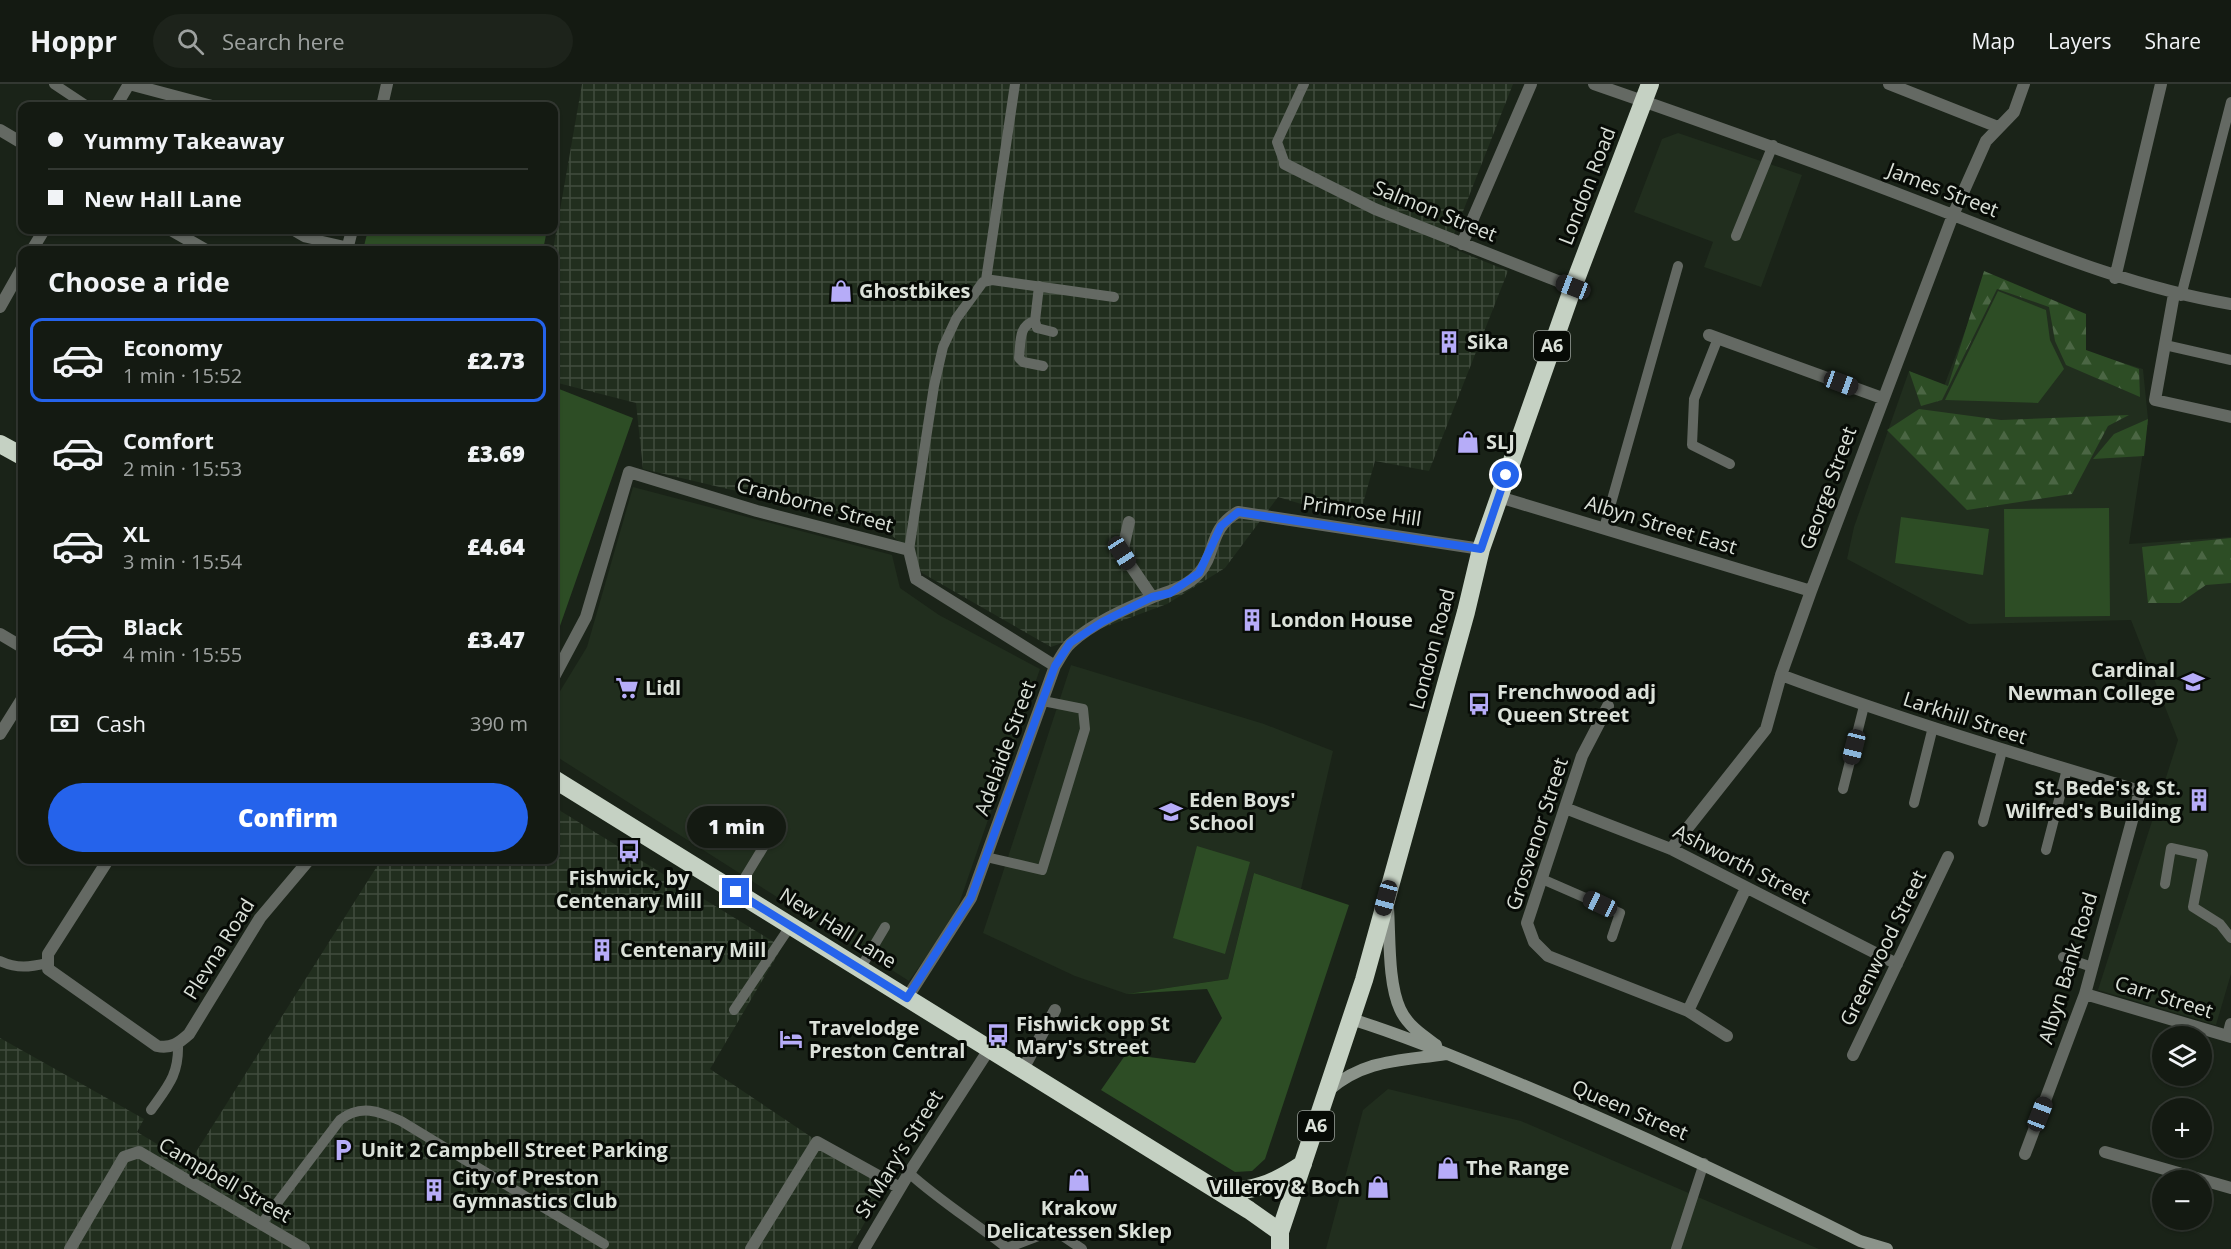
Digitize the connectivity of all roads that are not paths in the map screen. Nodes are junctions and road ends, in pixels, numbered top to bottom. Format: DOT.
graph roads {
  1 [pos="54,84"];
  2 [pos="129,84"];
  3 [pos="387,84"];
  4 [pos="1015,84"];
  5 [pos="1304,84"];
  6 [pos="1531,84"];
  7 [pos="1593,84"];
  8 [pos="1650,84"];
  9 [pos="1890,84"];
  10 [pos="2024,84"];
  11 [pos="2161,84"];
  12 [pos="81,102"];
  13 [pos="118,102"];
  14 [pos="197,102"];
  15 [pos="383,102"];
  16 [pos="2231,102"];
  17 [pos="1643,103"];
  18 [pos="1998,127"];
  19 [pos="0,130"];
  20 [pos="18,141"];
  21 [pos="1773,145"];
  22 [pos="1285,164"];
  23 [pos="1953,215"];
  24 [pos="178,234"];
  25 [pos="299,234"];
  26 [pos="1736,236"];
  27 [pos="1462,244"];
  28 [pos="199,246"];
  29 [pos="336,246"];
  30 [pos="1678,266"];
  31 [pos="18,275"];
  32 [pos="2115,278"];
  33 [pos="986,280"];
  34 [pos="1039,286"];
  35 [pos="1573,287"];
  36 [pos="2177,295"];
  37 [pos="1114,297"];
  38 [pos="2231,304"];
  39 [pos="0,308"];
  40 [pos="1035,321"];
  41 [pos="1053,332"];
  42 [pos="1714,337"];
  43 [pos="2165,345"];
  44 [pos="2231,360"];
  45 [pos="1043,366"];
  46 [pos="1882,398"];
  47 [pos="2231,417"];
  48 [pos="1,448"];
  49 [pos="18,454"];
  50 [pos="1730,464"];
  51 [pos="1499,497"];
  52 [pos="1238,512"];
  53 [pos="1129,522"];
  54 [pos="1605,528"];
  55 [pos="1481,549"];
  56 [pos="909,550"];
  57 [pos="1811,591"];
  58 [pos="1152,597"];
  59 [pos="0,634"];
  60 [pos="18,645"];
  61 [pos="1055,666"];
  62 [pos="558,669"];
  63 [pos="1781,675"];
  64 [pos="1043,701"];
  65 [pos="18,705"];
  66 [pos="1608,706"];
  67 [pos="1864,706"];
  68 [pos="1933,727"];
  69 [pos="0,734"];
  70 [pos="2002,751"];
  71 [pos="2067,769"];
  72 [pos="558,781"];
  73 [pos="1843,789"];
  74 [pos="2140,790"];
  75 [pos="1914,803"];
  76 [pos="1565,808"];
  77 [pos="1983,822"];
  78 [pos="764,846"];
  79 [pos="1671,849"];
  80 [pos="2046,850"];
  81 [pos="986,857"];
  82 [pos="1948,857"];
  83 [pos="105,864"];
  84 [pos="306,864"];
  85 [pos="1542,879"];
  86 [pos="2165,884"];
  87 [pos="1746,888"];
  88 [pos="736,892"];
  89 [pos="1387,895"];
  90 [pos="790,925"];
  91 [pos="885,927"];
  92 [pos="1612,937"];
  93 [pos="2231,938"];
  94 [pos="2063,957"];
  95 [pos="0,961"];
  96 [pos="48,963"];
  97 [pos="1897,964"];
  98 [pos="2092,967"];
  99 [pos="860,969"];
  100 [pos="2085,994"];
  101 [pos="907,998"];
  102 [pos="734,1010"];
  103 [pos="1054,1010"];
  104 [pos="1688,1011"];
  105 [pos="1351,1019"];
  106 [pos="2230,1033"];
  107 [pos="1726,1036"];
  108 [pos="178,1044"];
  109 [pos="988,1051"];
  110 [pos="1447,1054"];
  111 [pos="1853,1055"];
  112 [pos="1022,1071"];
  113 [pos="1329,1090"];
  114 [pos="151,1110"];
  115 [pos="2105,1152"];
  116 [pos="2025,1154"];
  117 [pos="1704,1163"];
  118 [pos="1303,1164"];
  119 [pos="909,1173"];
  120 [pos="900,1188"];
  121 [pos="2231,1188"];
  122 [pos="1216,1191"];
  123 [pos="262,1223"];
  124 [pos="1280,1241"];
  125 [pos="604,1244"];
  126 [pos="70,1249"];
  127 [pos="304,1249"];
  128 [pos="751,1249"];
  129 [pos="864,1249"];
  130 [pos="1082,1249"];
  131 [pos="1676,1249"];
  132 [pos="1887,1249"];
  1 -- 12 [label="lane"];
  2 -- 13 [label="street"];
  2 -- 14 [label="street"];
  3 -- 15 [label="street"];
  4 -- 33 [label="lane"];
  5 -- 22 [label="lane"];
  6 -- 27 [label="street"];
  7 -- 17 [label="street, James Street"];
  8 -- 17 [label="highway, London Road / A6"];
  9 -- 18 [label="street"];
  10 -- 18 [label="street, George Street"];
  11 -- 32 [label="street"];
  16 -- 36 [label="lane"];
  17 -- 21 [label="street, James Street"];
  17 -- 35 [label="highway, London Road / A6"];
  18 -- 23 [label="street, George Street"];
  19 -- 20 [label="street"];
  21 -- 23 [label="street, James Street"];
  21 -- 26 [label="lane"];
  22 -- 27 [label="street, Salmon Street"];
  23 -- 32 [label="street, James Street"];
  23 -- 46 [label="street, George Street"];
  24 -- 28 [label="street"];
  25 -- 29 [label="lane"];
  27 -- 35 [label="street, Salmon Street"];
  30 -- 54 [label="lane"];
  31 -- 39 [label="street"];
  32 -- 36 [label="street, James Street"];
  33 -- 34 [label="lane"];
  33 -- 56 [label="lane"];
  34 -- 37 [label="lane"];
  34 -- 40 [label="lane"];
  35 -- 51 [label="highway, London Road / A6"];
  36 -- 38 [label="street, James Street"];
  36 -- 43 [label="street"];
  40 -- 41 [label="lane"];
  40 -- 45 [label="lane"];
  42 -- 46 [label="street"];
  42 -- 50 [label="lane"];
  43 -- 44 [label="lane"];
  43 -- 47 [label="street"];
  46 -- 57 [label="street, George Street"];
  48 -- 49 [label="highway"];
  51 -- 54 [label="street, Albyn Street East"];
  51 -- 55 [label="highway, London Road / A6"];
  52 -- 55 [label="street, Primrose Hill"];
  52 -- 58 [label="street, Adelaide Street"];
  53 -- 58 [label="street"];
  54 -- 57 [label="street, Albyn Street East"];
  55 -- 89 [label="highway, London Road / A6"];
  56 -- 61 [label="street, Cranborne Street"];
  56 -- 62 [label="street, Cranborne Street"];
  57 -- 63 [label="street, George Street"];
  58 -- 61 [label="street, Adelaide Street"];
  59 -- 60 [label="street"];
  61 -- 64 [label="street, Adelaide Street"];
  63 -- 67 [label="street, Larkhill Street"];
  63 -- 79 [label="street, George Street"];
  64 -- 81 [label="street, Adelaide Street"];
  64 -- 81 [label="lane"];
  65 -- 69 [label="street"];
  66 -- 76 [label="street, Grosvenor Street"];
  67 -- 68 [label="street, Larkhill Street"];
  67 -- 73 [label="lane"];
  68 -- 70 [label="street, Larkhill Street"];
  68 -- 75 [label="lane"];
  70 -- 71 [label="street, Larkhill Street"];
  70 -- 77 [label="lane"];
  71 -- 74 [label="street, Larkhill Street"];
  71 -- 80 [label="lane"];
  72 -- 88 [label="highway, New Hall Lane"];
  74 -- 98 [label="street, Albyn Bank Road"];
  76 -- 79 [label="street, Ashworth Street"];
  76 -- 85 [label="street, Grosvenor Street"];
  78 -- 88 [label="lane"];
  79 -- 87 [label="street, Ashworth Street"];
  81 -- 101 [label="street, Adelaide Street"];
  82 -- 97 [label="street, Greenwood Street"];
  83 -- 96 [label="street"];
  84 -- 108 [label="street, Plevna Road"];
  85 -- 92 [label="lane"];
  85 -- 104 [label="street, Grosvenor Street"];
  86 -- 93 [label="lane"];
  87 -- 97 [label="street, Ashworth Street"];
  87 -- 104 [label="street"];
  88 -- 90 [label="highway, New Hall Lane"];
  89 -- 105 [label="highway, London Road / A6"];
  89 -- 110 [label="street"];
  90 -- 99 [label="highway, New Hall Lane"];
  90 -- 102 [label="lane"];
  91 -- 99 [label="lane"];
  94 -- 98 [label="lane"];
  95 -- 96 [label="lane"];
  96 -- 108 [label="street"];
  97 -- 111 [label="street, Greenwood Street"];
  98 -- 100 [label="street, Albyn Bank Road"];
  99 -- 101 [label="highway, New Hall Lane"];
  100 -- 106 [label="street, Carr Street"];
  100 -- 116 [label="street, Albyn Bank Road"];
  101 -- 109 [label="highway, New Hall Lane"];
  103 -- 112 [label="street"];
  104 -- 107 [label="street, Grosvenor Street"];
  105 -- 110 [label="street, Queen Street"];
  105 -- 113 [label="highway, London Road / A6"];
  108 -- 114 [label="lane"];
  109 -- 112 [label="highway, New Hall Lane"];
  109 -- 119 [label="street, St Mary's Street"];
  110 -- 113 [label="street"];
  110 -- 117 [label="street, Queen Street"];
  112 -- 122 [label="highway, New Hall Lane"];
  113 -- 118 [label="highway, London Road / A6"];
  115 -- 121 [label="street"];
  117 -- 131 [label="lane"];
  117 -- 132 [label="street, Queen Street"];
  118 -- 122 [label="highway"];
  118 -- 124 [label="highway, London Road / A6"];
  119 -- 120 [label="street, St Mary's Street"];
  119 -- 130 [label="lane"];
  120 -- 128 [label="street"];
  120 -- 129 [label="street, St Mary's Street"];
  122 -- 124 [label="highway, New Hall Lane"];
  123 -- 125 [label="lane"];
  123 -- 126 [label="street, Campbell Street"];
  123 -- 127 [label="street, Campbell Street"];
}
